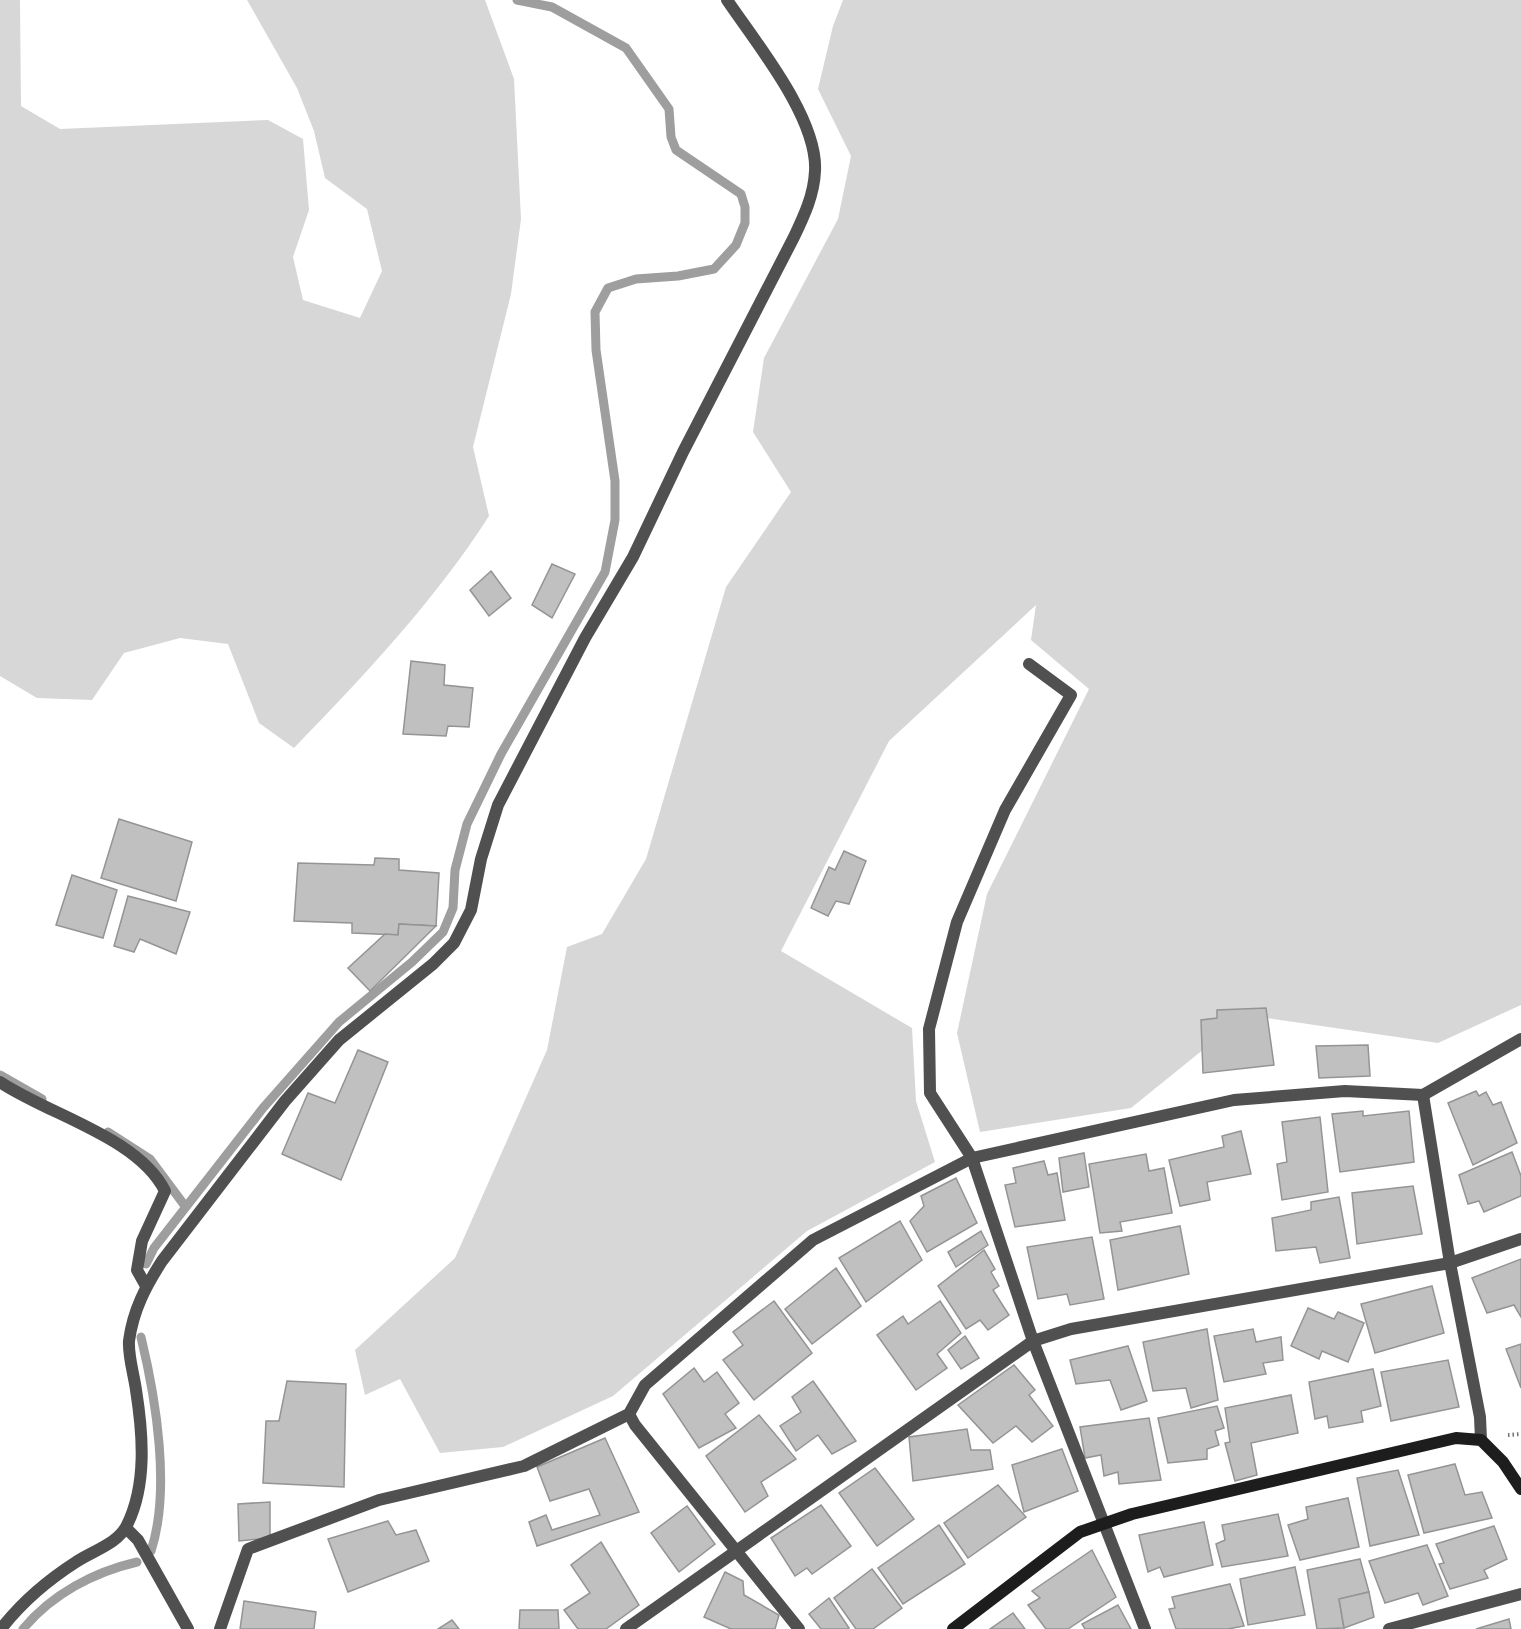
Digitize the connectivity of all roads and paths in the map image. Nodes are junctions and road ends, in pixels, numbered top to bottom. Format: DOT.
graph roads {
  1 [pos="727,0"];
  2 [pos="1029,664"];
  3 [pos="1521,1039"];
  4 [pos="0,1082"];
  5 [pos="1423,1095"];
  6 [pos="972,1158"];
  7 [pos="1521,1239"];
  8 [pos="1450,1263"];
  9 [pos="146,1286"];
  10 [pos="1033,1341"];
  11 [pos="629,1414"];
  12 [pos="1481,1440"];
  13 [pos="1521,1489"];
  14 [pos="1105,1523"];
  15 [pos="126,1528"];
  16 [pos="737,1548"];
  17 [pos="1521,1594"];
  18 [pos="1,1629"];
  19 [pos="188,1629"];
  20 [pos="220,1629"];
  21 [pos="626,1629"];
  22 [pos="799,1629"];
  23 [pos="953,1629"];
  24 [pos="1144,1629"];
  25 [pos="1389,1629"];
  1 -- 9 [label="street"];
  2 -- 6 [label="street"];
  3 -- 5 [label="street"];
  4 -- 9 [label="street"];
  5 -- 6 [label="street"];
  5 -- 8 [label="street"];
  6 -- 10 [label="street"];
  6 -- 11 [label="street"];
  7 -- 8 [label="street"];
  8 -- 10 [label="street"];
  8 -- 12 [label="street"];
  9 -- 15 [label="street"];
  10 -- 14 [label="street"];
  10 -- 16 [label="street"];
  11 -- 16 [label="street"];
  11 -- 20 [label="street"];
  12 -- 13 [label="street"];
  12 -- 14 [label="street"];
  14 -- 23 [label="street"];
  14 -- 24 [label="street"];
  15 -- 18 [label="street"];
  15 -- 19 [label="street"];
  16 -- 21 [label="street"];
  16 -- 22 [label="street"];
  17 -- 25 [label="street"];
}
